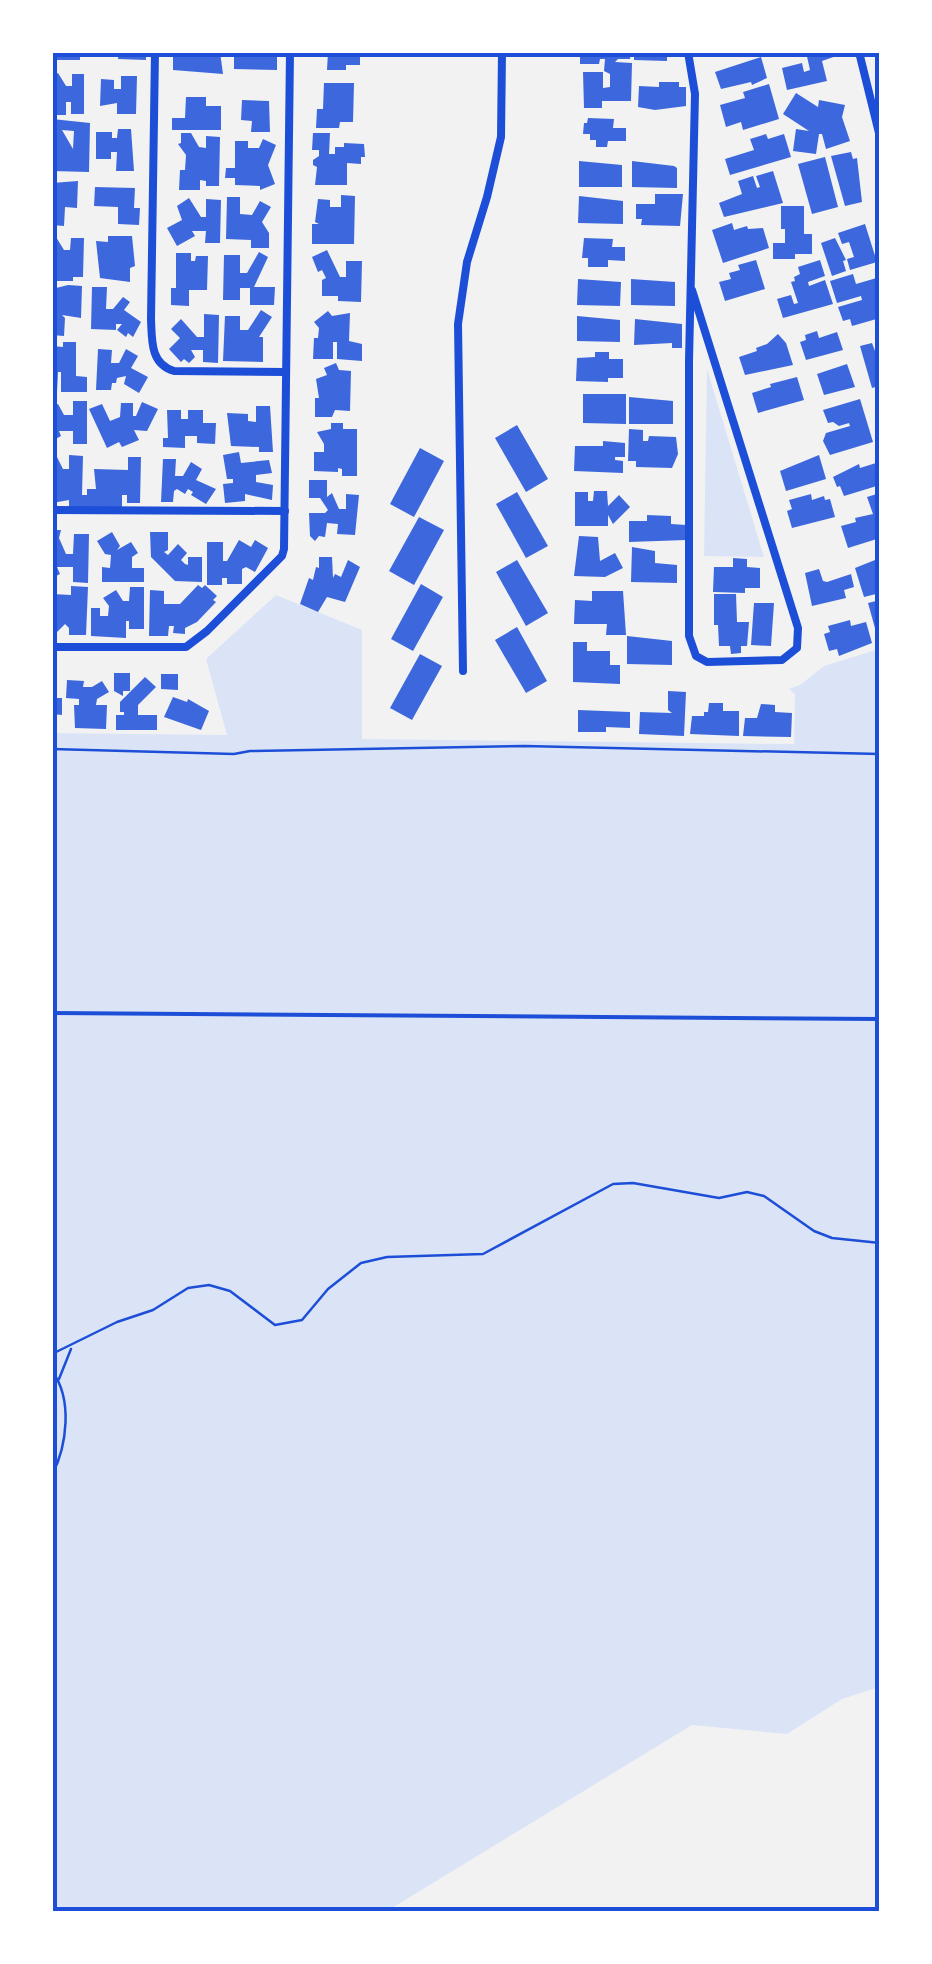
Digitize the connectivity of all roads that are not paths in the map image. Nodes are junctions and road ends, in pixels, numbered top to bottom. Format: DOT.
graph roads {
  1 [pos="155,52"];
  2 [pos="290,52"];
  3 [pos="502,52"];
  4 [pos="688,52"];
  5 [pos="859,52"];
  6 [pos="880,137"];
  7 [pos="692,290"];
  8 [pos="286,372"];
  9 [pos="52,510"];
  10 [pos="285,511"];
  11 [pos="52,647"];
  12 [pos="463,671"];
  13 [pos="52,1013"];
  14 [pos="880,1019"];
  1 -- 8 [label="street"];
  2 -- 8 [label="street"];
  3 -- 12 [label="street"];
  4 -- 7 [label="street"];
  5 -- 6 [label="street"];
  7 -- 7 [label="street"];
  8 -- 10 [label="street"];
  9 -- 10 [label="street"];
  10 -- 11 [label="street"];
  13 -- 14 [label="lane"];
}
